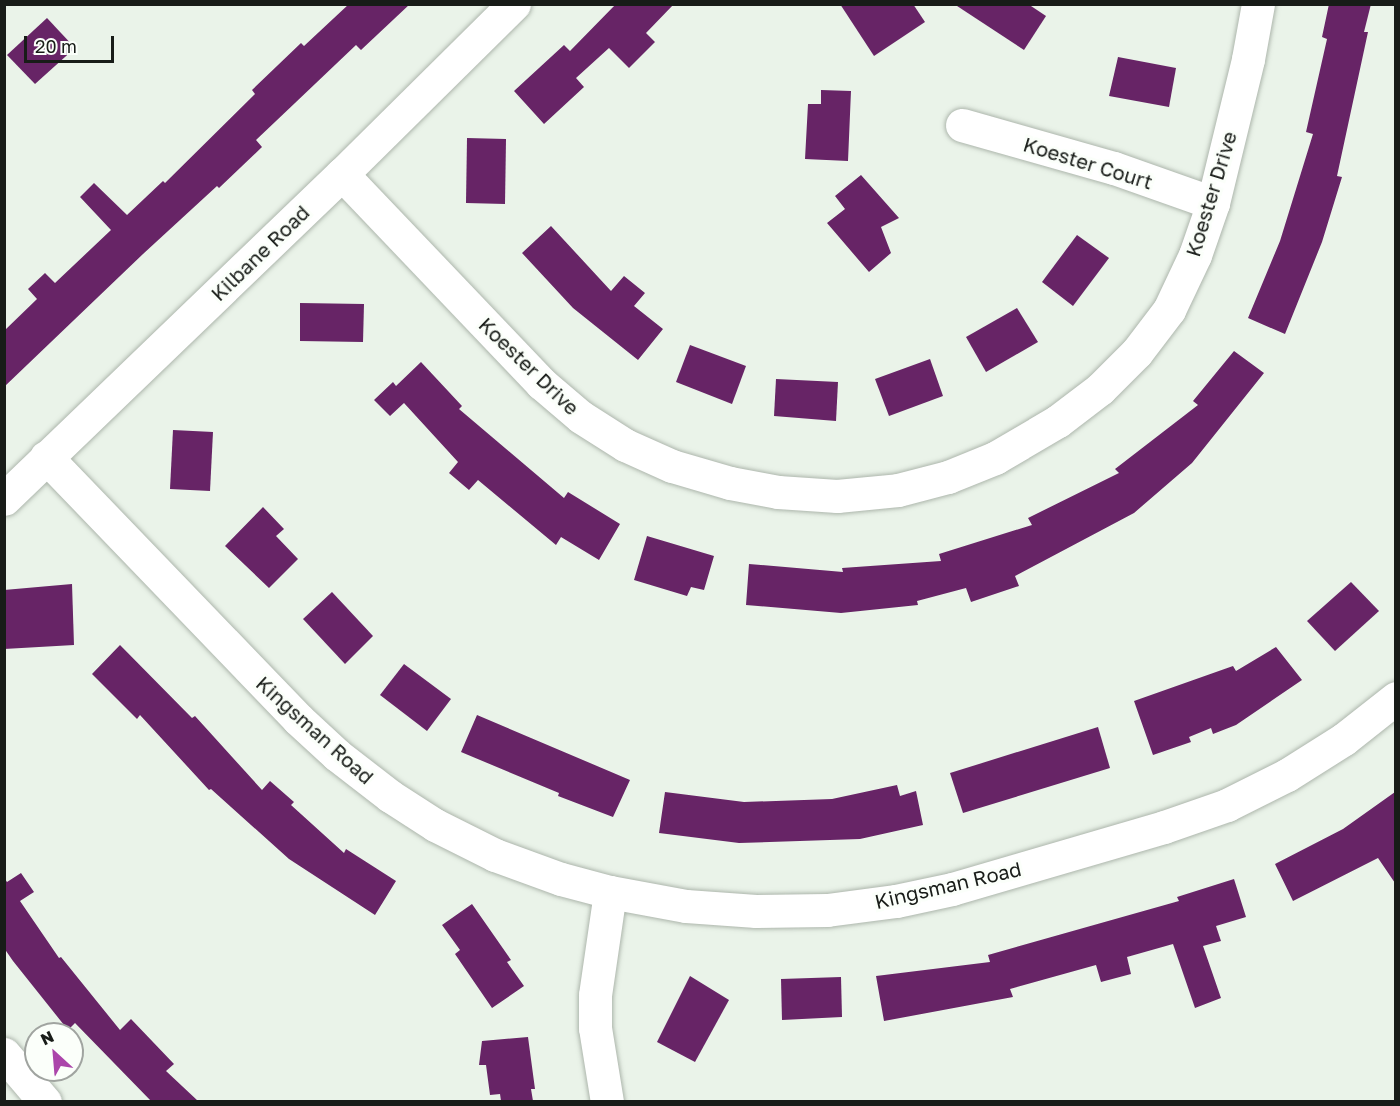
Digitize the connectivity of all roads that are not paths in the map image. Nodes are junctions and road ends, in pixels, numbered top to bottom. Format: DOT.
graph roads {
  1 [pos="514,4"];
  2 [pos="1258,4"];
  3 [pos="962,125"];
  4 [pos="342,174"];
  5 [pos="1213,203"];
  6 [pos="46,457"];
  7 [pos="4,499"];
  8 [pos="1395,698"];
  9 [pos="610,892"];
  10 [pos="4,1054"];
  11 [pos="45,1101"];
  12 [pos="607,1101"];
  1 -- 4 [label="street, Kilbane Road"];
  2 -- 5 [label="street, Koester Drive"];
  3 -- 5 [label="street, Koester Court"];
  4 -- 5 [label="street, Koester Drive"];
  4 -- 6 [label="street, Kilbane Road"];
  6 -- 7 [label="street, Kilbane Road"];
  6 -- 9 [label="street, Kingsman Road"];
  8 -- 9 [label="street, Kingsman Road"];
  9 -- 12 [label="street"];
  10 -- 11 [label="street"];
}
